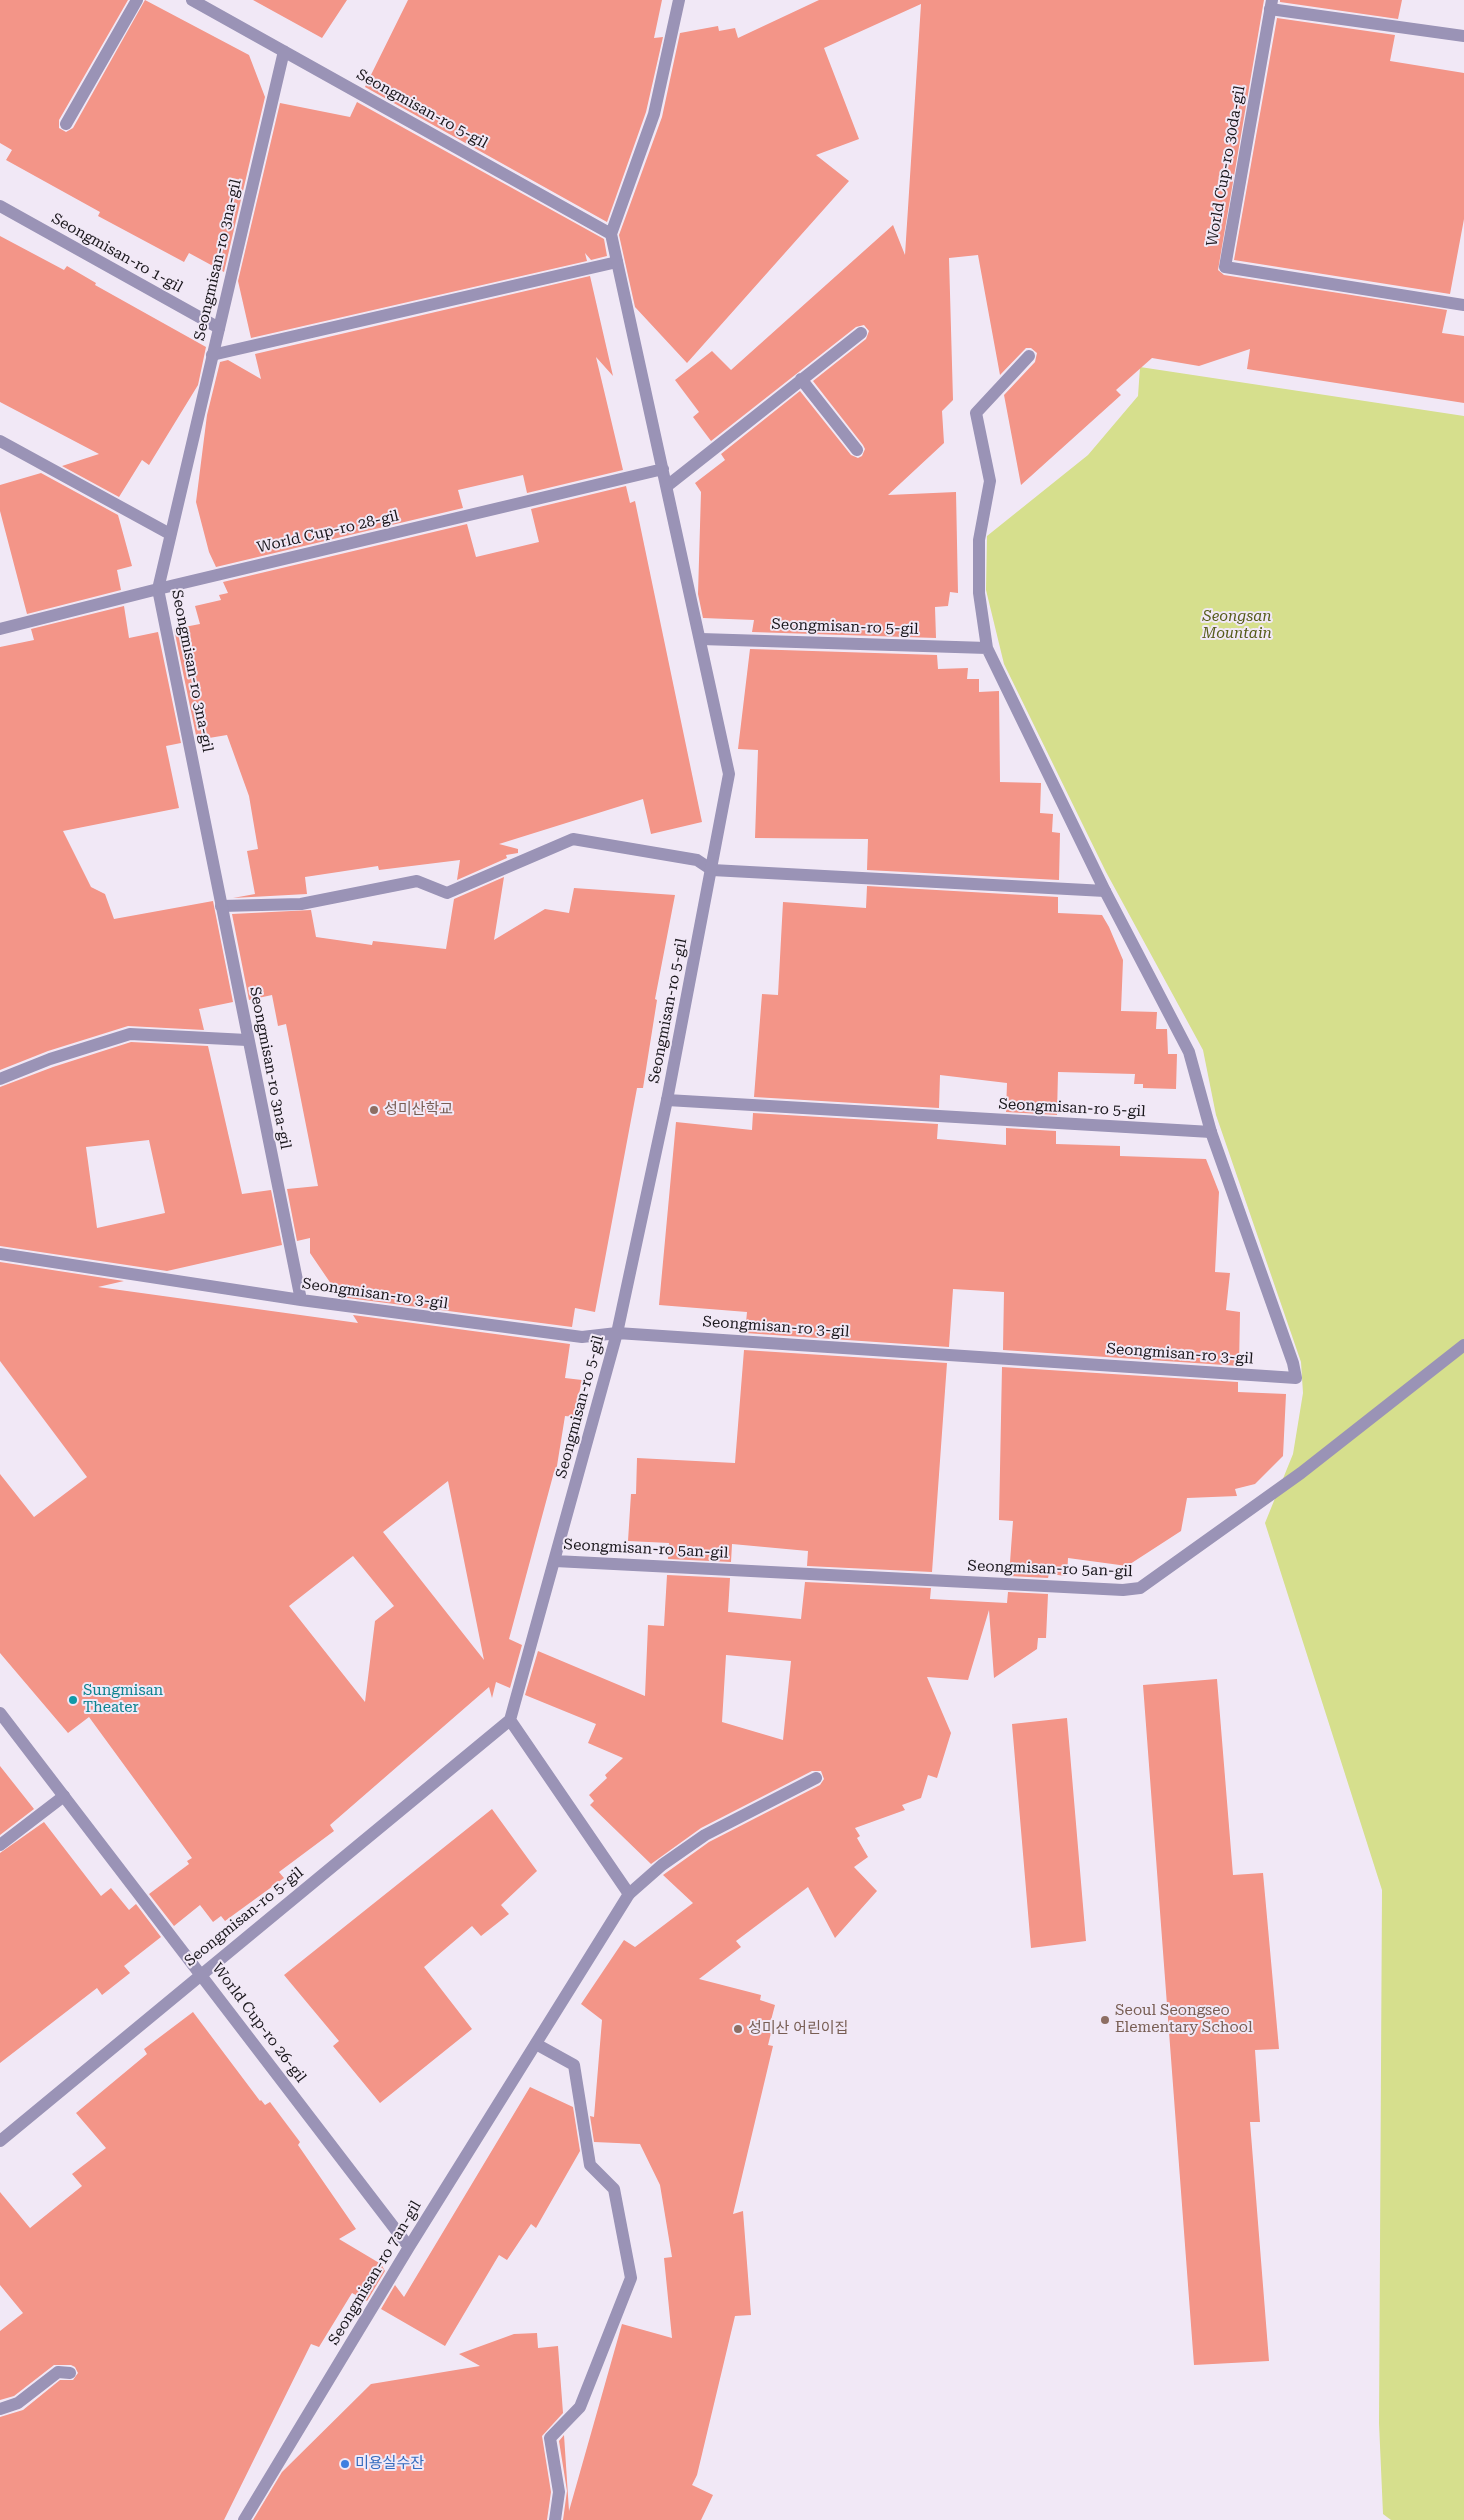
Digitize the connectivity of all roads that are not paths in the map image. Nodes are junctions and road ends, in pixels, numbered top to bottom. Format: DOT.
graph roads {
  1 [pos="137,0"];
  2 [pos="192,0"];
  3 [pos="678,0"];
  4 [pos="1271,5"];
  5 [pos="1464,36"];
  6 [pos="284,50"];
  7 [pos="66,124"];
  8 [pos="0,206"];
  9 [pos="611,234"];
  10 [pos="617,262"];
  11 [pos="1464,305"];
  12 [pos="219,328"];
  13 [pos="861,333"];
  14 [pos="212,355"];
  15 [pos="1029,356"];
  16 [pos="802,379"];
  17 [pos="0,441"];
  18 [pos="857,450"];
  19 [pos="663,470"];
  20 [pos="667,486"];
  21 [pos="170,534"];
  22 [pos="158,589"];
  23 [pos="0,629"];
  24 [pos="701,639"];
  25 [pos="987,648"];
  26 [pos="712,870"];
  27 [pos="1105,890"];
  28 [pos="221,906"];
  29 [pos="248,1040"];
  30 [pos="0,1079"];
  31 [pos="667,1100"];
  32 [pos="1211,1132"];
  33 [pos="0,1254"];
  34 [pos="301,1300"];
  35 [pos="617,1333"];
  36 [pos="1464,1345"];
  37 [pos="555,1560"];
  38 [pos="0,1713"];
  39 [pos="510,1720"];
  40 [pos="816,1778"];
  41 [pos="64,1796"];
  42 [pos="0,1845"];
  43 [pos="630,1894"];
  44 [pos="201,1974"];
  45 [pos="536,2044"];
  46 [pos="0,2142"];
  47 [pos="409,2247"];
  48 [pos="70,2373"];
  49 [pos="0,2409"];
  50 [pos="244,2520"];
  51 [pos="555,2520"];
  1 -- 7 [label="street"];
  2 -- 6 [label="street, Seongmisan-ro 5-gil"];
  3 -- 9 [label="street"];
  4 -- 5 [label="street, World Cup-ro 30da-gil"];
  4 -- 11 [label="street, World Cup-ro 30da-gil"];
  6 -- 9 [label="street, Seongmisan-ro 5-gil"];
  6 -- 12 [label="street, Seongmisan-ro 3na-gil"];
  8 -- 12 [label="street, Seongmisan-ro 1-gil"];
  9 -- 10 [label="street, Seongmisan-ro 5-gil"];
  10 -- 14 [label="street"];
  10 -- 19 [label="street, Seongmisan-ro 5-gil"];
  12 -- 14 [label="street, Seongmisan-ro 3na-gil"];
  13 -- 16 [label="street"];
  14 -- 21 [label="street, Seongmisan-ro 3na-gil"];
  15 -- 25 [label="street"];
  16 -- 18 [label="street"];
  16 -- 20 [label="street"];
  17 -- 21 [label="street"];
  19 -- 20 [label="street, Seongmisan-ro 5-gil"];
  19 -- 22 [label="street, World Cup-ro 28-gil"];
  20 -- 24 [label="street, Seongmisan-ro 5-gil"];
  21 -- 22 [label="street, Seongmisan-ro 3na-gil"];
  22 -- 23 [label="street, World Cup-ro 28-gil"];
  22 -- 28 [label="street, Seongmisan-ro 3na-gil"];
  24 -- 25 [label="street, Seongmisan-ro 5-gil"];
  24 -- 26 [label="street, Seongmisan-ro 5-gil"];
  25 -- 27 [label="street"];
  26 -- 27 [label="street"];
  26 -- 28 [label="street"];
  26 -- 31 [label="street, Seongmisan-ro 5-gil"];
  27 -- 32 [label="street"];
  28 -- 29 [label="street, Seongmisan-ro 3na-gil"];
  29 -- 30 [label="street"];
  29 -- 34 [label="street, Seongmisan-ro 3na-gil"];
  31 -- 32 [label="street, Seongmisan-ro 5-gil"];
  31 -- 35 [label="street, Seongmisan-ro 5-gil"];
  32 -- 35 [label="street, Seongmisan-ro 3-gil"];
  33 -- 34 [label="street, Seongmisan-ro 3-gil"];
  34 -- 35 [label="street, Seongmisan-ro 3-gil"];
  35 -- 37 [label="street, Seongmisan-ro 5-gil"];
  36 -- 37 [label="street, Seongmisan-ro 5an-gil"];
  37 -- 39 [label="street, Seongmisan-ro 5-gil"];
  38 -- 41 [label="street, World Cup-ro 26-gil"];
  39 -- 43 [label="street"];
  39 -- 44 [label="street, Seongmisan-ro 5-gil"];
  40 -- 43 [label="street, Seongmisan-ro 7an-gil"];
  41 -- 42 [label="street"];
  41 -- 44 [label="street, World Cup-ro 26-gil"];
  43 -- 45 [label="street, Seongmisan-ro 7an-gil"];
  44 -- 46 [label="street, Seongmisan-ro 5-gil"];
  44 -- 47 [label="street, World Cup-ro 26-gil"];
  45 -- 47 [label="street, Seongmisan-ro 7an-gil"];
  45 -- 51 [label="street"];
  47 -- 50 [label="street, Seongmisan-ro 7an-gil"];
  48 -- 49 [label="street"];
}
